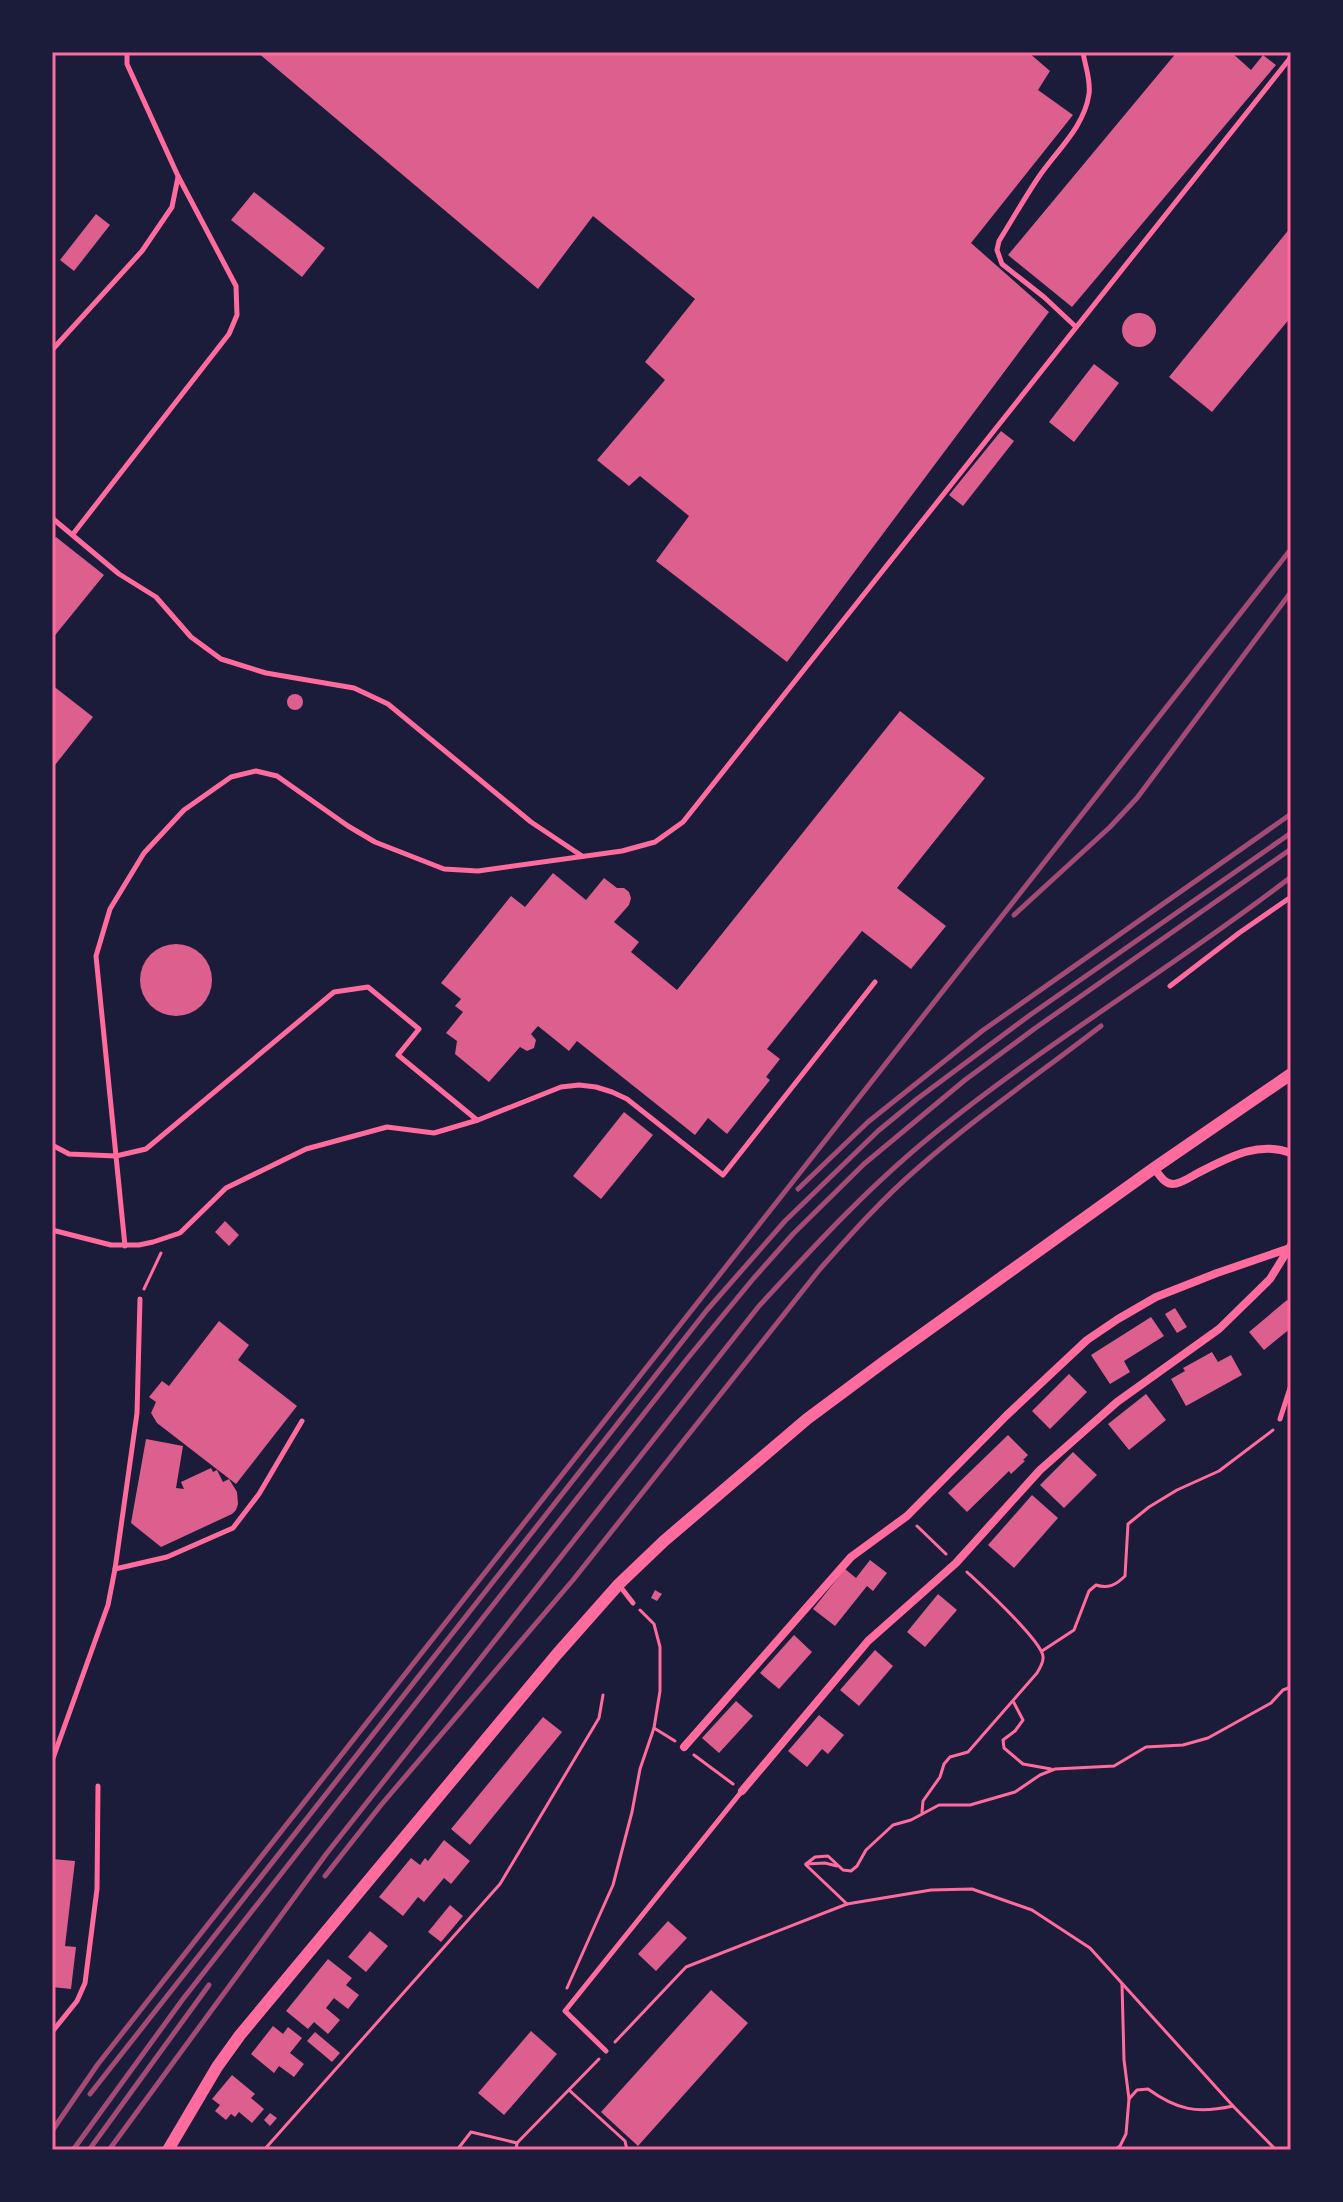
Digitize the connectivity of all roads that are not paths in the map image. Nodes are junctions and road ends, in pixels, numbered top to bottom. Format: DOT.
graph roads {
  1 [pos="127,52"];
  2 [pos="1083,52"];
  3 [pos="1291,57"];
  4 [pos="178,176"];
  5 [pos="1076,327"];
  6 [pos="52,350"];
  7 [pos="52,518"];
  8 [pos="73,534"];
  9 [pos="583,856"];
  10 [pos="1291,897"];
  11 [pos="875,982"];
  12 [pos="1170,986"];
  13 [pos="1291,1074"];
  14 [pos="478,1120"];
  15 [pos="52,1145"];
  16 [pos="1291,1153"];
  17 [pos="116,1156"];
  18 [pos="1154,1168"];
  19 [pos="52,1230"];
  20 [pos="125,1246"];
  21 [pos="1289,1247"];
  22 [pos="140,1299"];
  23 [pos="1291,1385"];
  24 [pos="1280,1419"];
  25 [pos="302,1421"];
  26 [pos="115,1569"];
  27 [pos="619,1584"];
  28 [pos="633,1603"];
  29 [pos="684,1747"];
  30 [pos="52,1761"];
  31 [pos="98,1786"];
  32 [pos="742,1791"];
  33 [pos="53,2028"];
  34 [pos="606,2051"];
  35 [pos="168,2150"];
  1 -- 4 [label="lane"];
  2 -- 5 [label="lane"];
  3 -- 5 [label="lane"];
  4 -- 6 [label="lane"];
  4 -- 8 [label="lane"];
  5 -- 9 [label="lane"];
  7 -- 8 [label="lane"];
  8 -- 9 [label="lane"];
  9 -- 17 [label="lane"];
  10 -- 12 [label="lane"];
  11 -- 14 [label="lane"];
  13 -- 18 [label="street"];
  14 -- 17 [label="lane"];
  14 -- 20 [label="lane"];
  15 -- 17 [label="lane"];
  16 -- 18 [label="street"];
  17 -- 20 [label="lane"];
  18 -- 27 [label="street"];
  19 -- 20 [label="lane"];
  21 -- 29 [label="street"];
  21 -- 32 [label="street"];
  22 -- 26 [label="lane"];
  23 -- 24 [label="lane"];
  25 -- 26 [label="lane"];
  26 -- 30 [label="lane"];
  27 -- 28 [label="lane"];
  27 -- 35 [label="street"];
  31 -- 33 [label="lane"];
  32 -- 34 [label="lane"];
}
